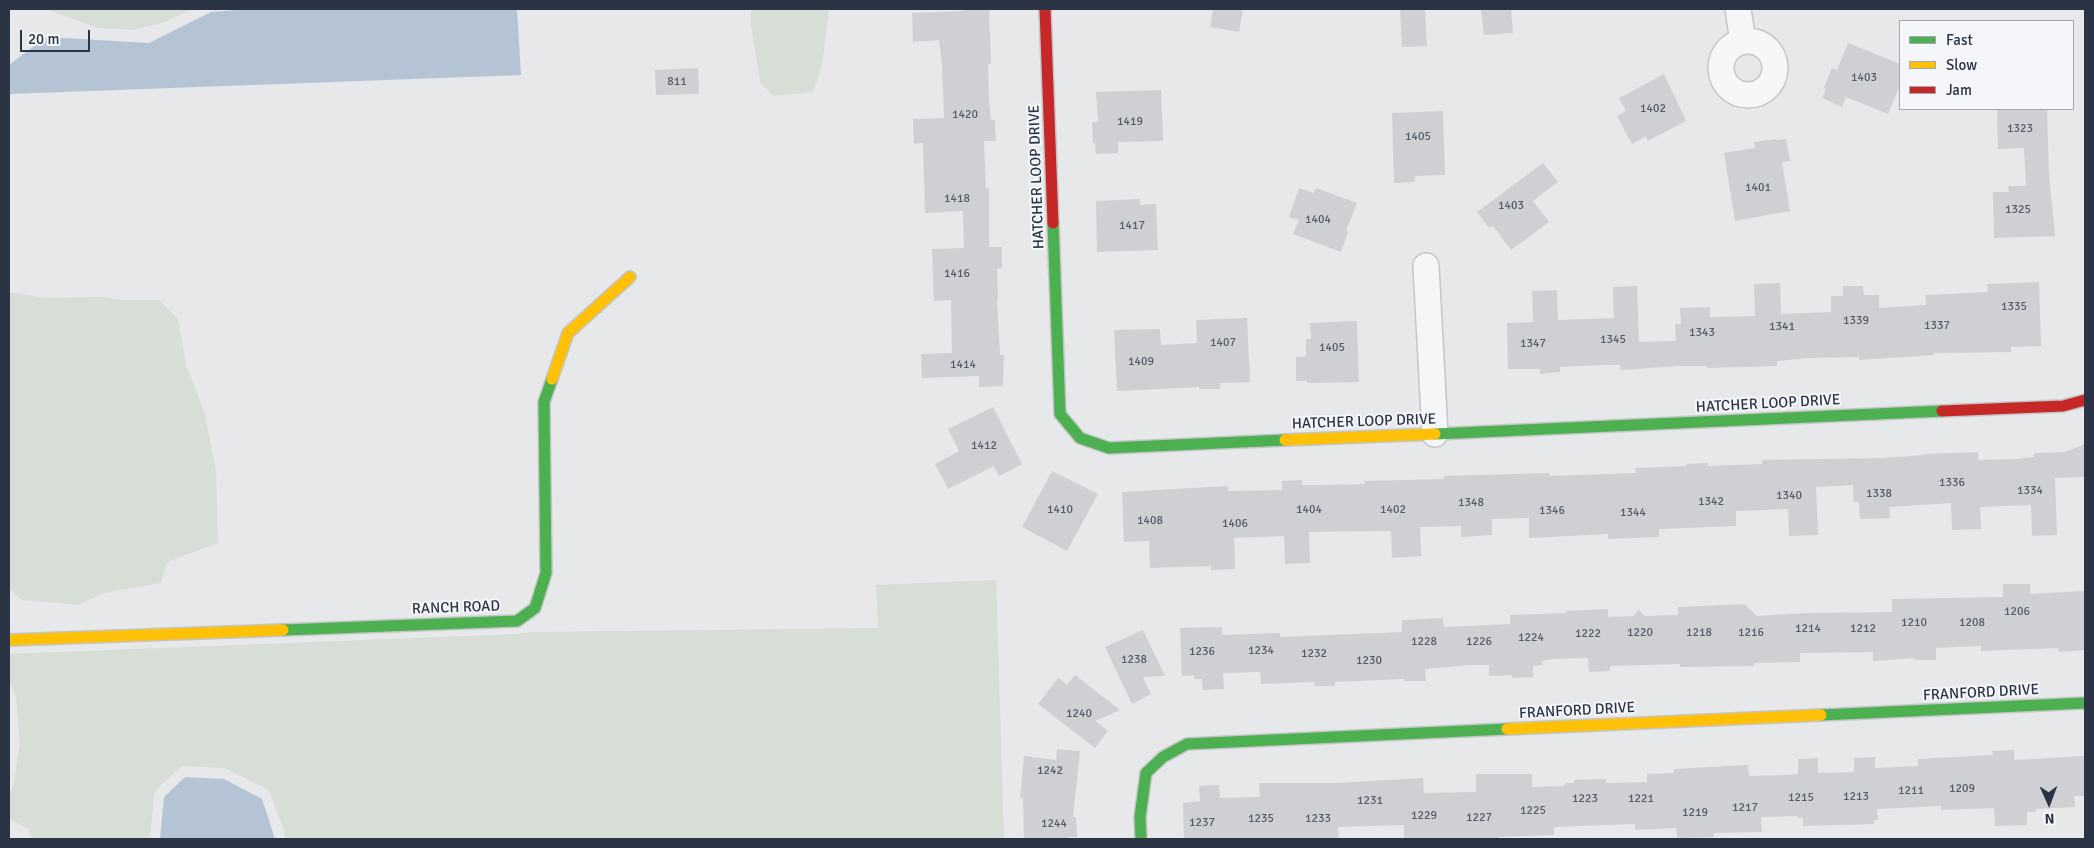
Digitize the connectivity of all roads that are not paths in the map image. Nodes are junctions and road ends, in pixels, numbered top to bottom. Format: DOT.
graph roads {
  1 [pos="1046,9"];
  2 [pos="1738,9"];
  3 [pos="1743,42"];
  4 [pos="1426,266"];
  5 [pos="630,277"];
  6 [pos="2085,400"];
  7 [pos="1435,434"];
  8 [pos="9,640"];
  9 [pos="2085,703"];
  10 [pos="1141,839"];
  1 -- 7 [label="street, HATCHER LOOP DRIVE"];
  2 -- 3 [label="street"];
  4 -- 7 [label="street"];
  5 -- 8 [label="street, RANCH ROAD"];
  6 -- 7 [label="street, HATCHER LOOP DRIVE"];
  9 -- 10 [label="street, FRANFORD DRIVE"];
}
